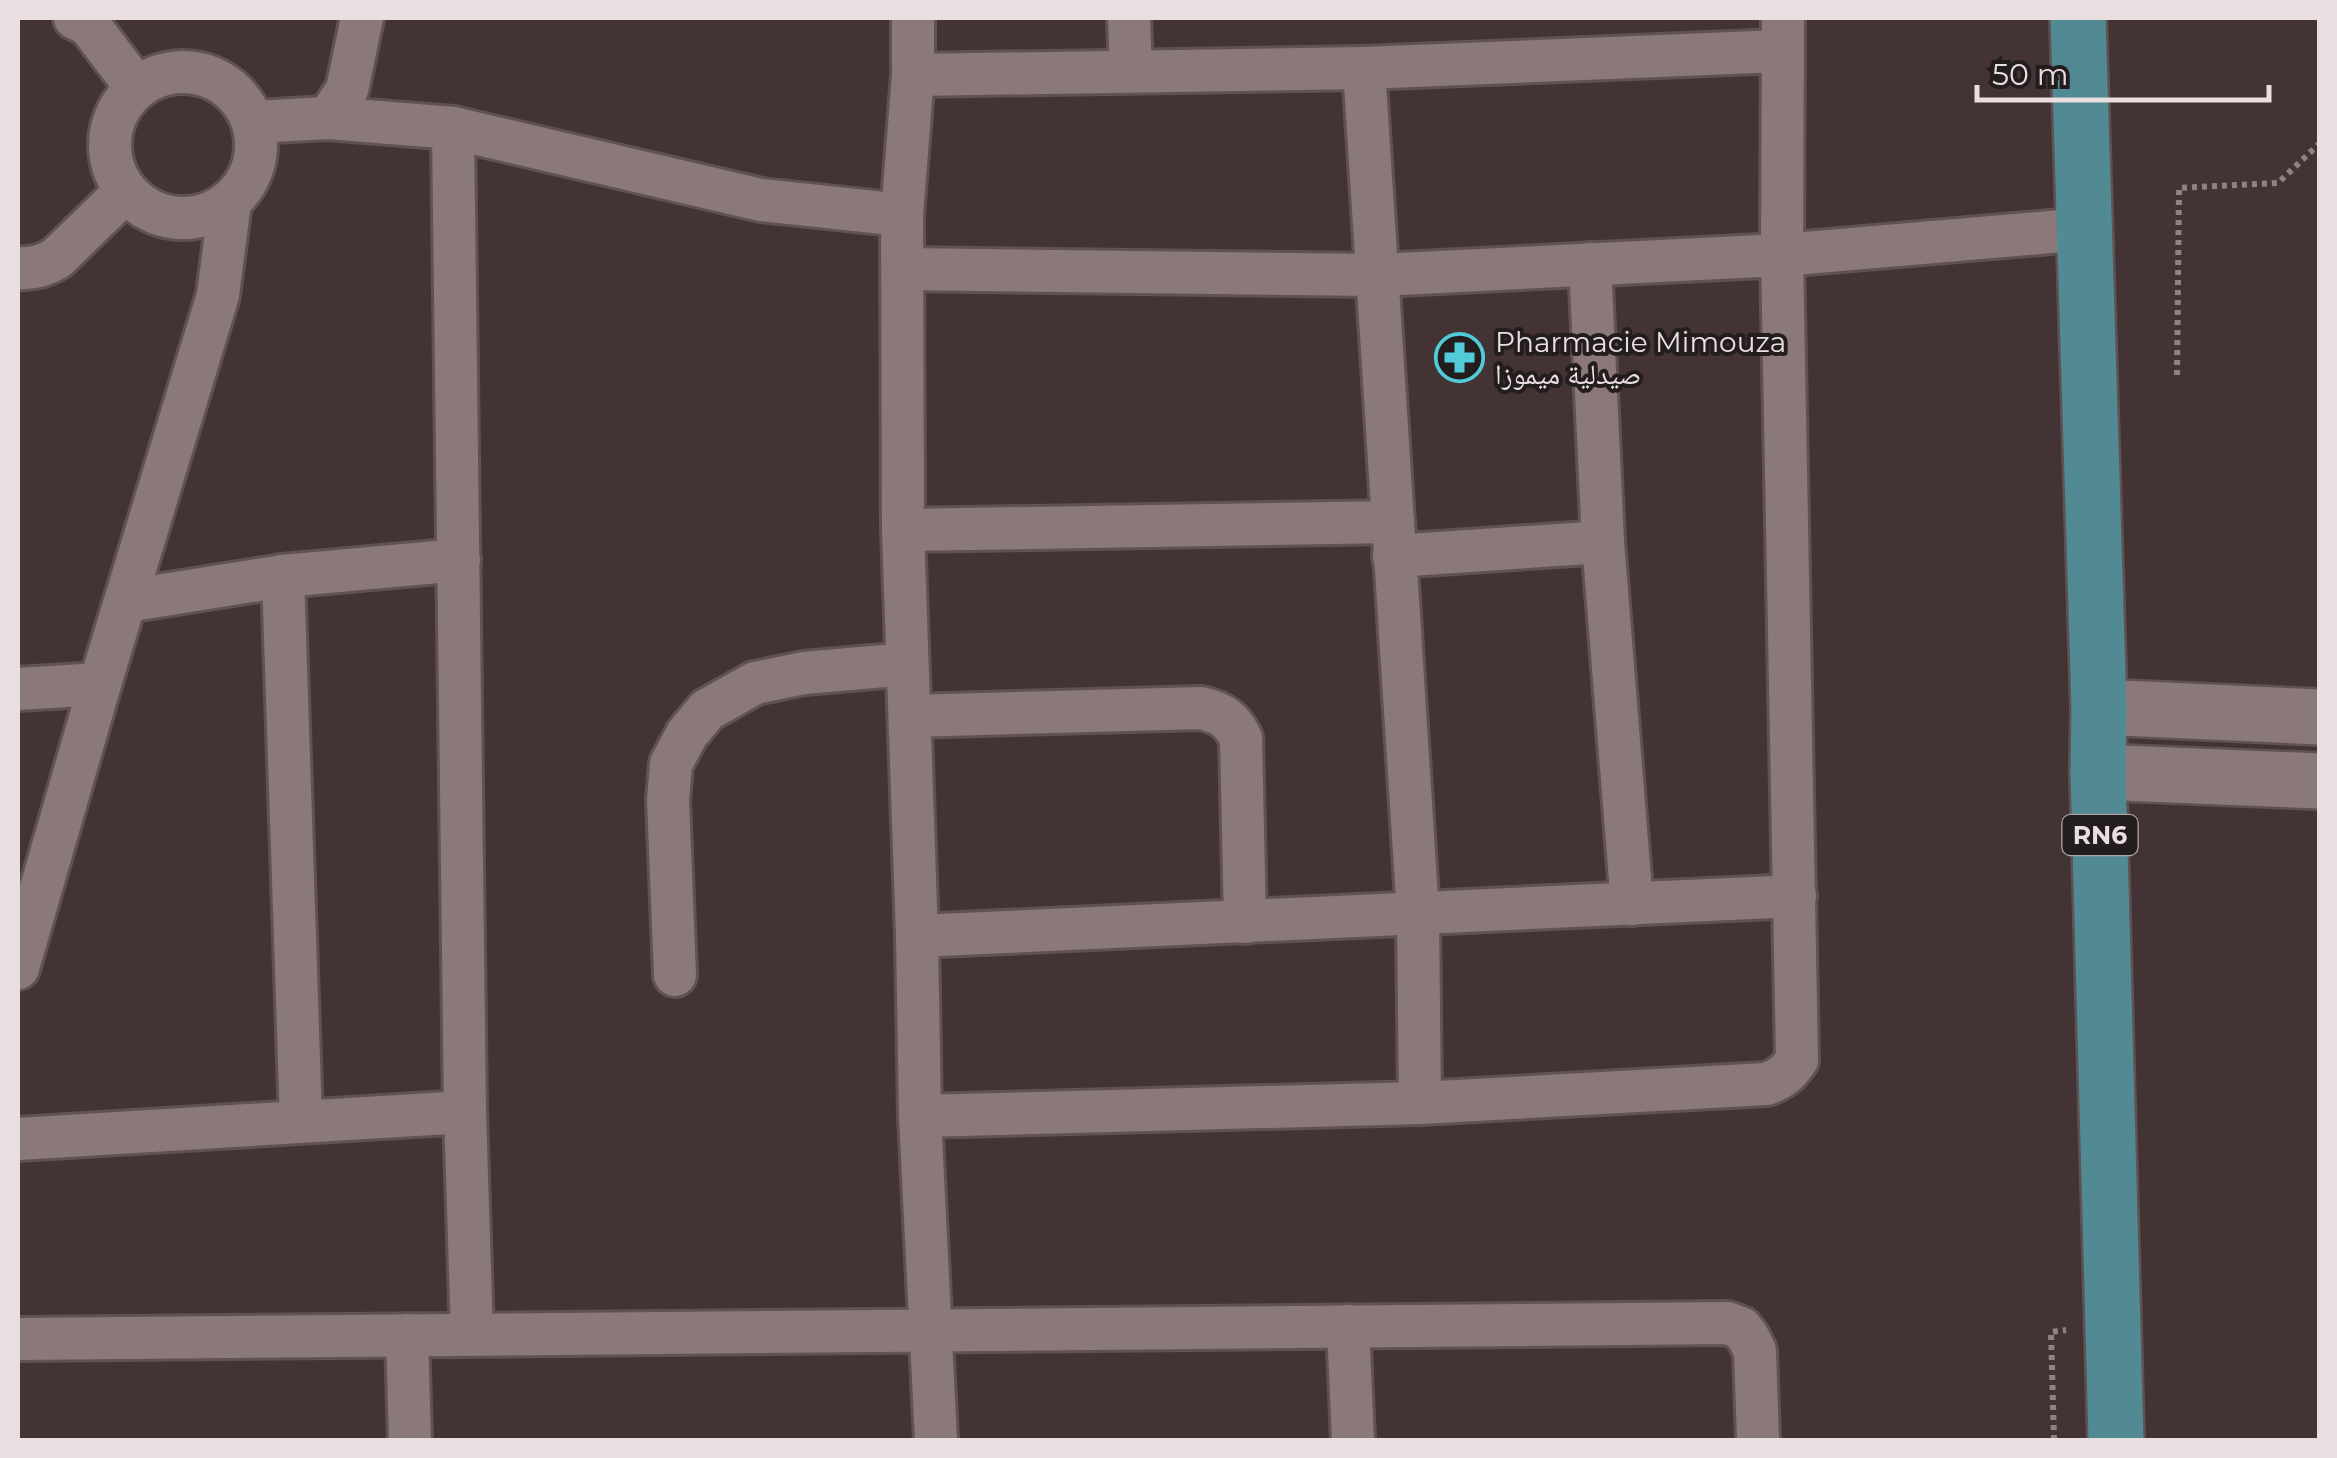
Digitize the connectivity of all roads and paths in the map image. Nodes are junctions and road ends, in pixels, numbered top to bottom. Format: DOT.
graph roads {
  1 [pos="362,18"];
  2 [pos="913,18"];
  3 [pos="1129,18"];
  4 [pos="2078,18"];
  5 [pos="84,20"];
  6 [pos="1782,34"];
  7 [pos="1364,68"];
  8 [pos="1131,71"];
  9 [pos="913,75"];
  10 [pos="136,87"];
  11 [pos="328,118"];
  12 [pos="253,122"];
  13 [pos="453,128"];
  14 [pos="2320,143"];
  15 [pos="126,191"];
  16 [pos="230,202"];
  17 [pos="902,215"];
  18 [pos="2086,229"];
  19 [pos="1782,255"];
  20 [pos="1590,264"];
  21 [pos="18,268"];
  22 [pos="903,269"];
  23 [pos="1378,275"];
  24 [pos="2177,374"];
  25 [pos="903,530"];
  26 [pos="1393,539"];
  27 [pos="1603,542"];
  28 [pos="459,560"];
  29 [pos="284,576"];
  30 [pos="126,601"];
  31 [pos="907,664"];
  32 [pos="100,684"];
  33 [pos="18,688"];
  34 [pos="2099,706"];
  35 [pos="910,716"];
  36 [pos="2320,717"];
  37 [pos="2098,772"];
  38 [pos="2320,781"];
  39 [pos="1795,896"];
  40 [pos="1632,904"];
  41 [pos="1418,914"];
  42 [pos="1244,922"];
  43 [pos="917,936"];
  44 [pos="18,968"];
  45 [pos="675,975"];
  46 [pos="1420,1103"];
  47 [pos="465,1112"];
  48 [pos="920,1116"];
  49 [pos="301,1121"];
  50 [pos="18,1139"];
  51 [pos="1348,1326"];
  52 [pos="930,1330"];
  53 [pos="472,1334"];
  54 [pos="407,1335"];
  55 [pos="18,1339"];
  56 [pos="410,1440"];
  57 [pos="936,1440"];
  58 [pos="1352,1440"];
  59 [pos="1758,1440"];
  60 [pos="2116,1440"];
  1 -- 11 [label="street"];
  2 -- 9 [label="street"];
  3 -- 8 [label="street"];
  4 -- 18 [label="main road, RN6"];
  5 -- 10 [label="street"];
  6 -- 7 [label="street"];
  6 -- 19 [label="street"];
  7 -- 8 [label="street"];
  7 -- 23 [label="street"];
  8 -- 9 [label="street"];
  9 -- 17 [label="street"];
  10 -- 12 [label="street"];
  10 -- 15 [label="street"];
  11 -- 12 [label="street"];
  11 -- 13 [label="street"];
  12 -- 16 [label="street"];
  13 -- 17 [label="street"];
  13 -- 28 [label="street"];
  14 -- 24 [label="path"];
  15 -- 16 [label="street"];
  15 -- 21 [label="street"];
  16 -- 30 [label="street"];
  17 -- 22 [label="street"];
  18 -- 19 [label="street"];
  18 -- 34 [label="main road, RN6"];
  19 -- 20 [label="street"];
  19 -- 39 [label="street"];
  20 -- 23 [label="street"];
  20 -- 27 [label="street"];
  22 -- 23 [label="street"];
  22 -- 25 [label="street"];
  23 -- 26 [label="street"];
  25 -- 26 [label="street"];
  25 -- 31 [label="street"];
  26 -- 27 [label="street"];
  26 -- 41 [label="street"];
  27 -- 40 [label="street"];
  28 -- 29 [label="street"];
  28 -- 47 [label="street"];
  29 -- 30 [label="street"];
  29 -- 49 [label="street"];
  30 -- 32 [label="street"];
  31 -- 35 [label="street"];
  31 -- 45 [label="street"];
  32 -- 33 [label="street"];
  32 -- 44 [label="street"];
  34 -- 36 [label="street"];
  34 -- 37 [label="main road, RN6"];
  35 -- 42 [label="street"];
  35 -- 43 [label="street"];
  37 -- 38 [label="street"];
  37 -- 60 [label="main road, RN6"];
  39 -- 40 [label="street"];
  39 -- 46 [label="street"];
  40 -- 41 [label="street"];
  41 -- 42 [label="street"];
  41 -- 46 [label="street"];
  42 -- 43 [label="street"];
  43 -- 48 [label="street"];
  46 -- 48 [label="street"];
  47 -- 49 [label="street"];
  47 -- 53 [label="street"];
  48 -- 52 [label="street"];
  49 -- 50 [label="street"];
  51 -- 52 [label="street"];
  51 -- 58 [label="street"];
  51 -- 59 [label="street"];
  52 -- 53 [label="street"];
  52 -- 57 [label="street"];
  53 -- 54 [label="street"];
  54 -- 55 [label="street"];
  54 -- 56 [label="street"];
}
